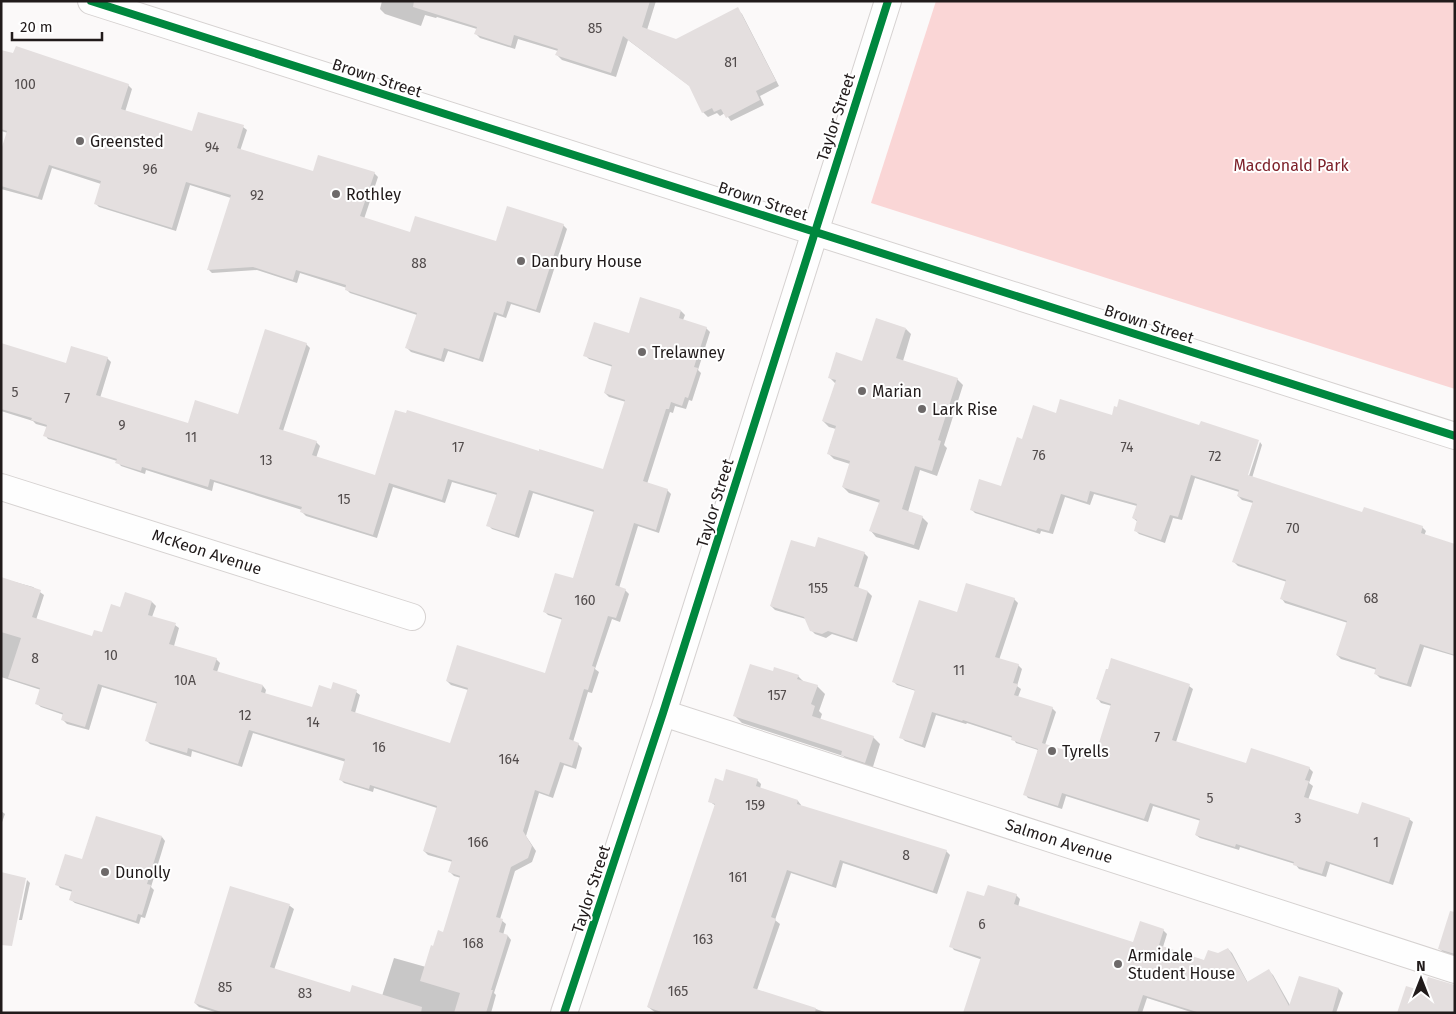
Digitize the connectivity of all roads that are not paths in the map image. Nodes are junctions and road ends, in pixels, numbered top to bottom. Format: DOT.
graph roads {
  1 [pos="91,1"];
  2 [pos="888,1"];
  3 [pos="815,232"];
  4 [pos="1455,436"];
  5 [pos="1,487"];
  6 [pos="412,617"];
  7 [pos="663,713"];
  8 [pos="1455,970"];
  9 [pos="564,1013"];
  1 -- 3 [label="street, Brown Street"];
  2 -- 3 [label="street, Taylor Street"];
  3 -- 4 [label="street, Brown Street"];
  3 -- 7 [label="street, Taylor Street"];
  5 -- 6 [label="street, McKeon Avenue"];
  7 -- 8 [label="street, Salmon Avenue"];
  7 -- 9 [label="street, Taylor Street"];
}
